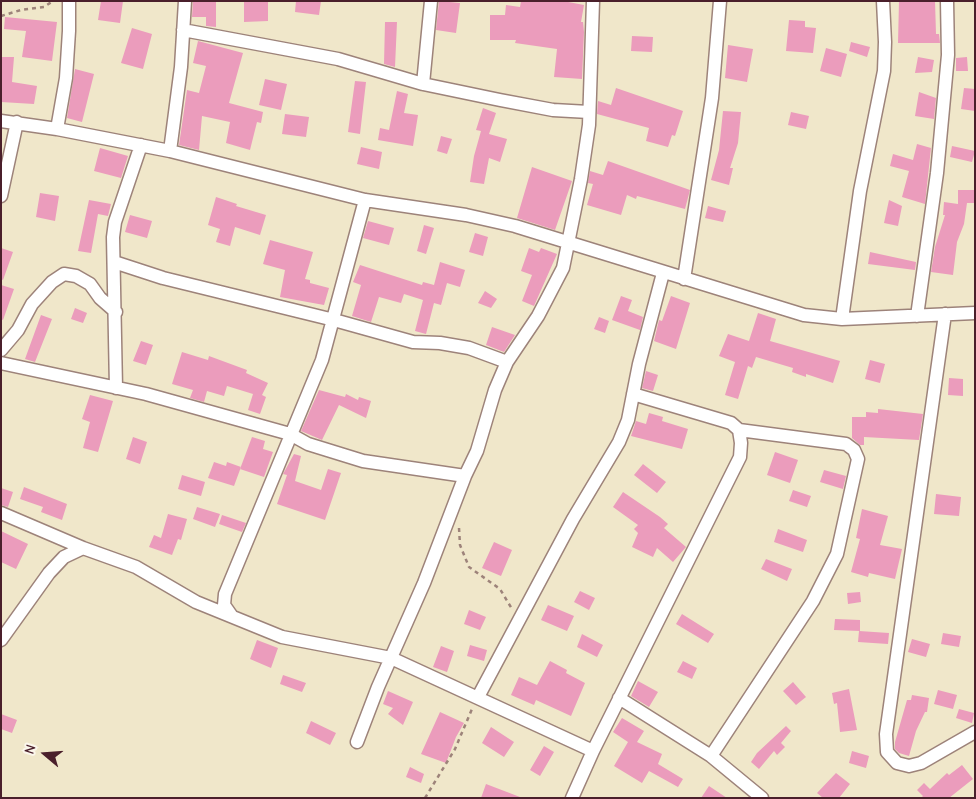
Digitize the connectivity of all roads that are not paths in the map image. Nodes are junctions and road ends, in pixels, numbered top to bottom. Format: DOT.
graph roads {
  1 [pos="69,1"];
  2 [pos="184,1"];
  3 [pos="431,1"];
  4 [pos="593,1"];
  5 [pos="720,1"];
  6 [pos="883,1"];
  7 [pos="947,1"];
  8 [pos="183,30"];
  9 [pos="423,84"];
  10 [pos="589,112"];
  11 [pos="1,121"];
  12 [pos="17,122"];
  13 [pos="57,129"];
  14 [pos="141,145"];
  15 [pos="170,151"];
  16 [pos="1,196"];
  17 [pos="365,200"];
  18 [pos="567,243"];
  19 [pos="114,262"];
  20 [pos="663,273"];
  21 [pos="684,279"];
  22 [pos="116,312"];
  23 [pos="975,313"];
  24 [pos="945,314"];
  25 [pos="917,316"];
  26 [pos="842,319"];
  27 [pos="334,320"];
  28 [pos="1,350"];
  29 [pos="1,362"];
  30 [pos="507,362"];
  31 [pos="116,388"];
  32 [pos="633,394"];
  33 [pos="739,430"];
  34 [pos="290,434"];
  35 [pos="464,476"];
  36 [pos="1,513"];
  37 [pos="82,548"];
  38 [pos="231,615"];
  39 [pos="1,640"];
  40 [pos="391,658"];
  41 [pos="478,697"];
  42 [pos="619,698"];
  43 [pos="975,732"];
  44 [pos="357,742"];
  45 [pos="593,752"];
  46 [pos="711,756"];
  47 [pos="572,798"];
  48 [pos="762,798"];
  1 -- 13 [label="street"];
  2 -- 8 [label="street"];
  3 -- 9 [label="street"];
  4 -- 10 [label="street"];
  5 -- 21 [label="street"];
  6 -- 26 [label="street"];
  7 -- 25 [label="street"];
  8 -- 9 [label="street"];
  8 -- 15 [label="street"];
  9 -- 10 [label="street"];
  10 -- 18 [label="street"];
  11 -- 12 [label="street"];
  12 -- 13 [label="street"];
  12 -- 16 [label="street"];
  13 -- 14 [label="street"];
  14 -- 15 [label="street"];
  14 -- 19 [label="street"];
  15 -- 17 [label="street"];
  17 -- 18 [label="street"];
  17 -- 27 [label="street"];
  18 -- 20 [label="street"];
  18 -- 30 [label="street"];
  19 -- 22 [label="street"];
  19 -- 27 [label="street"];
  20 -- 21 [label="street"];
  20 -- 32 [label="street"];
  21 -- 26 [label="street"];
  22 -- 28 [label="street"];
  22 -- 31 [label="street"];
  23 -- 24 [label="street"];
  24 -- 25 [label="street"];
  24 -- 43 [label="street"];
  25 -- 26 [label="street"];
  27 -- 30 [label="street"];
  27 -- 34 [label="street"];
  29 -- 31 [label="street"];
  30 -- 35 [label="street"];
  31 -- 34 [label="street"];
  32 -- 33 [label="street"];
  32 -- 41 [label="street"];
  33 -- 42 [label="street"];
  33 -- 46 [label="street"];
  34 -- 35 [label="street"];
  34 -- 38 [label="street"];
  35 -- 40 [label="street"];
  36 -- 37 [label="street"];
  37 -- 38 [label="street"];
  37 -- 39 [label="street"];
  38 -- 40 [label="street"];
  40 -- 41 [label="street"];
  40 -- 44 [label="street"];
  41 -- 45 [label="street"];
  42 -- 45 [label="street"];
  42 -- 46 [label="street"];
  45 -- 47 [label="street"];
  46 -- 48 [label="street"];
}
